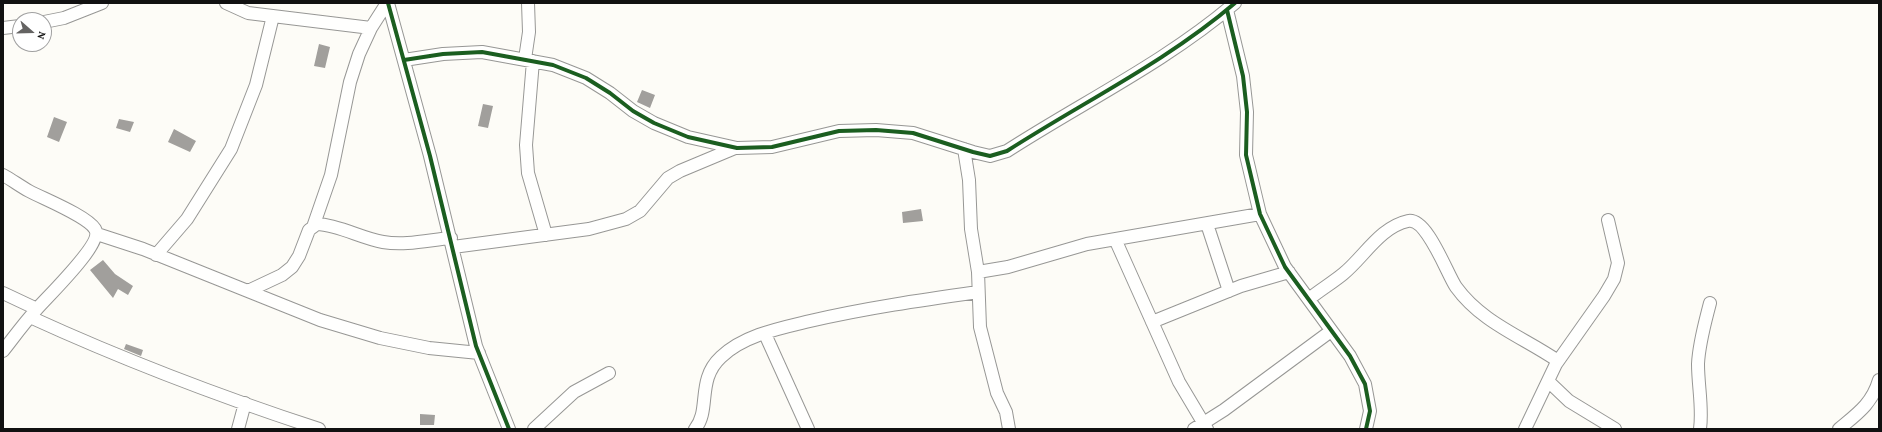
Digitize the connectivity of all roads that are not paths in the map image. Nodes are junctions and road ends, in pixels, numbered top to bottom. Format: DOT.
graph roads {
  1 [pos="102,3"];
  2 [pos="226,3"];
  3 [pos="388,3"];
  4 [pos="528,3"];
  5 [pos="1231,6"];
  6 [pos="273,16"];
  7 [pos="52,20"];
  8 [pos="371,28"];
  9 [pos="404,60"];
  10 [pos="529,60"];
  11 [pos="735,148"];
  12 [pos="964,149"];
  13 [pos="3,175"];
  14 [pos="1260,214"];
  15 [pos="1608,220"];
  16 [pos="1207,224"];
  17 [pos="313,227"];
  18 [pos="97,234"];
  19 [pos="546,235"];
  20 [pos="1115,239"];
  21 [pos="452,243"];
  22 [pos="156,255"];
  23 [pos="978,272"];
  24 [pos="1289,272"];
  25 [pos="248,291"];
  26 [pos="1229,291"];
  27 [pos="978,292"];
  28 [pos="3,293"];
  29 [pos="1309,299"];
  30 [pos="1710,303"];
  31 [pos="33,313"];
  32 [pos="1152,322"];
  33 [pos="1331,331"];
  34 [pos="765,334"];
  35 [pos="3,351"];
  36 [pos="479,352"];
  37 [pos="1558,361"];
  38 [pos="609,373"];
  39 [pos="1879,380"];
  40 [pos="1548,381"];
  41 [pos="245,403"];
  42 [pos="1201,427"];
  43 [pos="238,429"];
  44 [pos="319,429"];
  45 [pos="509,429"];
  46 [pos="534,429"];
  47 [pos="694,429"];
  48 [pos="808,429"];
  49 [pos="1009,429"];
  50 [pos="1366,429"];
  51 [pos="1526,429"];
  52 [pos="1615,429"];
  53 [pos="1700,429"];
  54 [pos="1839,429"];
  1 -- 7 [label="street"];
  2 -- 6 [label="street"];
  3 -- 8 [label="street"];
  3 -- 9 [label="street"];
  4 -- 10 [label="street"];
  5 -- 12 [label="street"];
  5 -- 14 [label="street"];
  6 -- 8 [label="street"];
  6 -- 22 [label="street"];
  8 -- 17 [label="street"];
  9 -- 10 [label="street"];
  9 -- 21 [label="street"];
  10 -- 11 [label="street"];
  10 -- 19 [label="street"];
  11 -- 12 [label="street"];
  11 -- 19 [label="street"];
  12 -- 23 [label="street"];
  13 -- 18 [label="street"];
  14 -- 16 [label="street"];
  14 -- 24 [label="street"];
  15 -- 37 [label="street"];
  16 -- 20 [label="street"];
  16 -- 26 [label="street"];
  17 -- 21 [label="street"];
  17 -- 25 [label="street"];
  18 -- 22 [label="street"];
  18 -- 31 [label="street"];
  19 -- 21 [label="street"];
  20 -- 23 [label="street"];
  20 -- 32 [label="street"];
  21 -- 36 [label="street"];
  22 -- 25 [label="street"];
  23 -- 27 [label="street"];
  24 -- 26 [label="street"];
  24 -- 29 [label="street"];
  25 -- 36 [label="street"];
  26 -- 32 [label="street"];
  27 -- 34 [label="street"];
  27 -- 49 [label="street"];
  28 -- 31 [label="street"];
  29 -- 33 [label="street"];
  29 -- 37 [label="street"];
  30 -- 53 [label="street"];
  31 -- 35 [label="street"];
  31 -- 41 [label="street"];
  32 -- 42 [label="street"];
  33 -- 42 [label="street"];
  33 -- 50 [label="street"];
  34 -- 47 [label="street"];
  34 -- 48 [label="street"];
  36 -- 45 [label="street"];
  37 -- 40 [label="street"];
  38 -- 46 [label="street"];
  39 -- 54 [label="street"];
  40 -- 51 [label="street"];
  40 -- 52 [label="street"];
  41 -- 43 [label="street"];
  41 -- 44 [label="street"];
}
